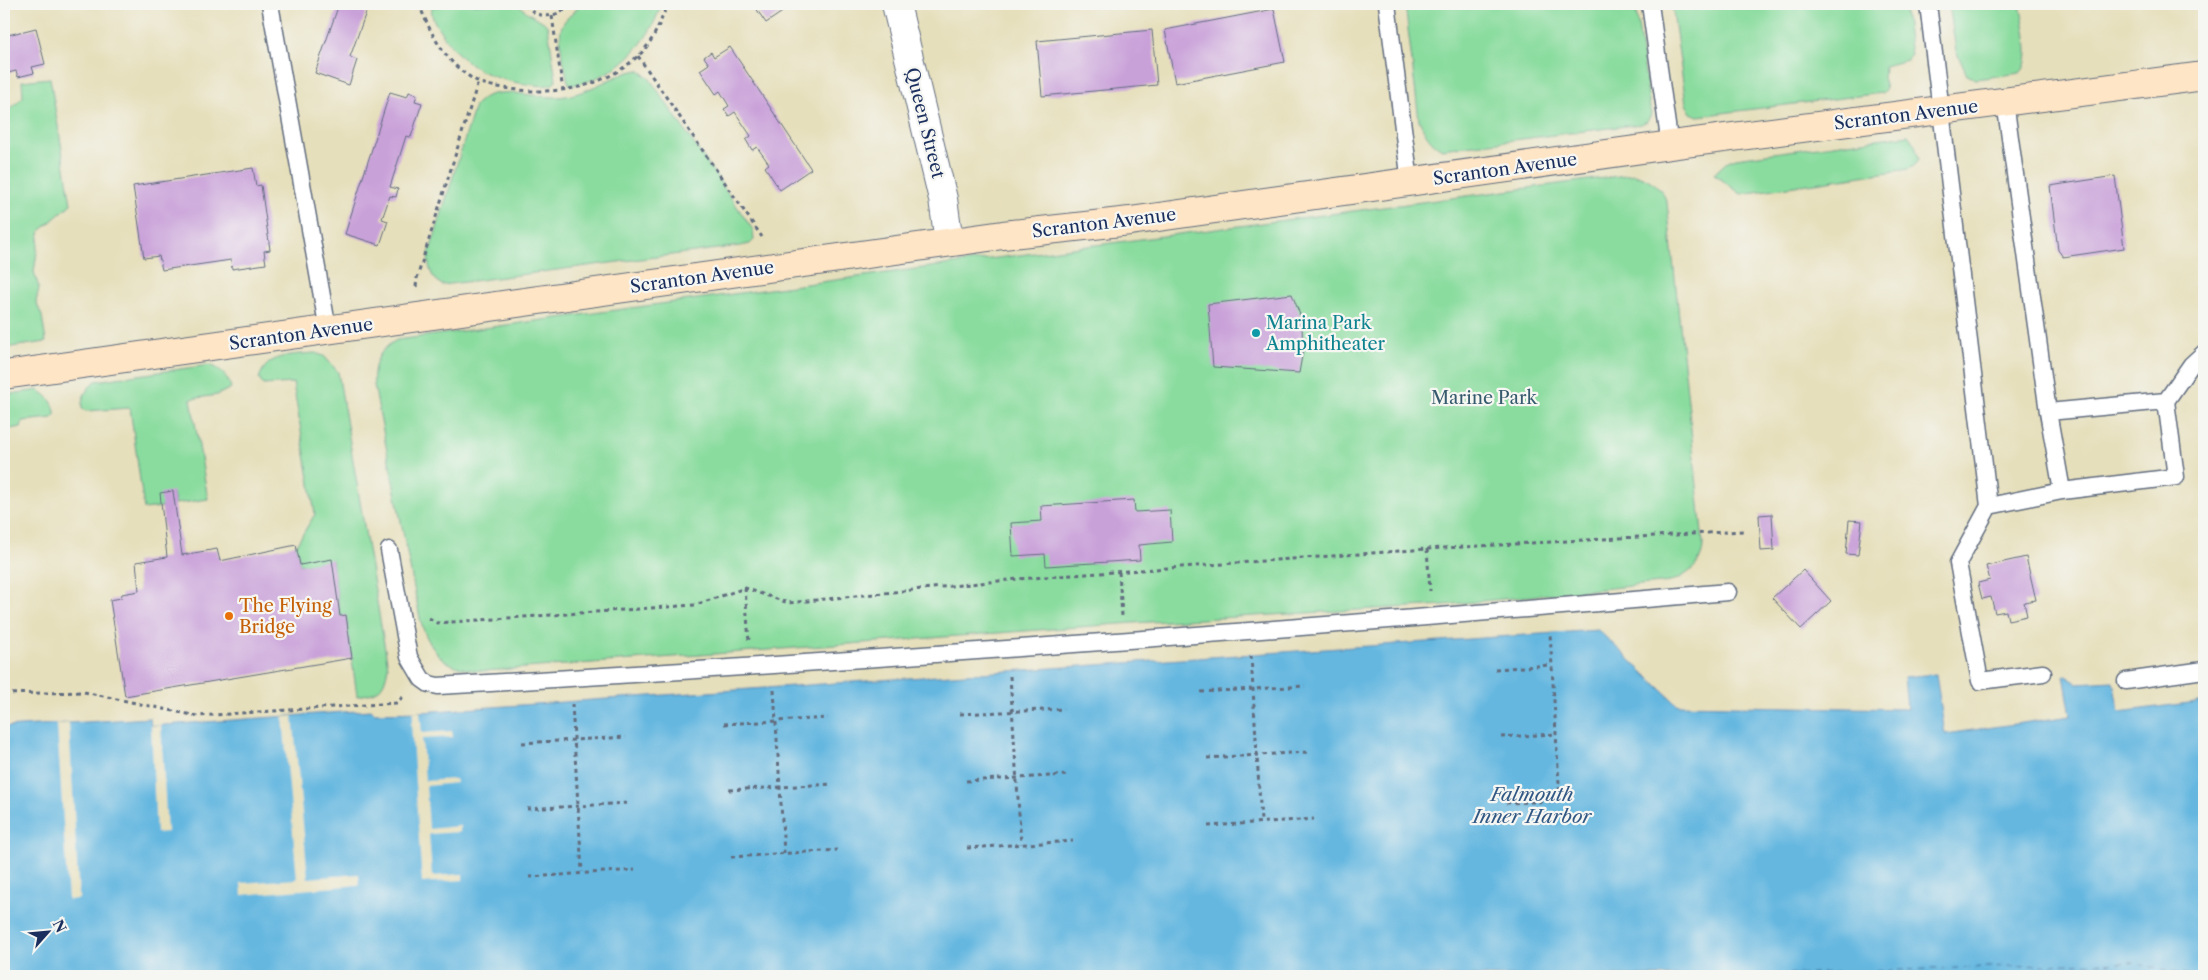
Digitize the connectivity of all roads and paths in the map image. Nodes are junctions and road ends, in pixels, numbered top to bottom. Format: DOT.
graph roads {
  1 [pos="270,4"];
  2 [pos="419,4"];
  3 [pos="526,4"];
  4 [pos="570,4"];
  5 [pos="668,4"];
  6 [pos="896,4"];
  7 [pos="1387,4"];
  8 [pos="1650,4"];
  9 [pos="1928,4"];
  10 [pos="552,16"];
  11 [pos="638,56"];
  12 [pos="2204,76"];
  13 [pos="478,82"];
  14 [pos="563,91"];
  15 [pos="2005,102"];
  16 [pos="1942,110"];
  17 [pos="1670,146"];
  18 [pos="1410,182"];
  19 [pos="762,238"];
  20 [pos="949,242"];
  21 [pos="415,293"];
  22 [pos="328,330"];
  23 [pos="2204,353"];
  24 [pos="4,375"];
  25 [pos="2166,401"];
  26 [pos="2048,412"];
  27 [pos="2062,491"];
  28 [pos="1989,506"];
  29 [pos="1743,531"];
  30 [pos="1427,549"];
  31 [pos="389,550"];
  32 [pos="1119,572"];
  33 [pos="745,588"];
  34 [pos="1728,592"];
  35 [pos="1549,608"];
  36 [pos="400,613"];
  37 [pos="1432,618"];
  38 [pos="1124,640"];
  39 [pos="1251,653"];
  40 [pos="1552,665"];
  41 [pos="751,667"];
  42 [pos="1494,670"];
  43 [pos="2204,670"];
  44 [pos="2043,673"];
  45 [pos="1010,676"];
  46 [pos="422,679"];
  47 [pos="2126,681"];
  48 [pos="774,685"];
  49 [pos="1305,686"];
  50 [pos="1201,692"];
  51 [pos="4,694"];
  52 [pos="572,704"];
  53 [pos="1064,709"];
  54 [pos="960,714"];
  55 [pos="828,718"];
  56 [pos="724,724"];
  57 [pos="1556,734"];
  58 [pos="626,737"];
  59 [pos="1501,738"];
  60 [pos="522,743"];
  61 [pos="1309,752"];
  62 [pos="1207,758"];
  63 [pos="1068,775"];
  64 [pos="966,781"];
  65 [pos="832,784"];
  66 [pos="729,790"];
  67 [pos="629,803"];
  68 [pos="1506,803"];
  69 [pos="527,809"];
  70 [pos="1314,819"];
  71 [pos="1261,821"];
  72 [pos="1208,826"];
  73 [pos="1073,841"];
  74 [pos="1020,844"];
  75 [pos="967,848"];
  76 [pos="837,850"];
  77 [pos="784,853"];
  78 [pos="731,857"];
  79 [pos="635,870"];
  80 [pos="582,872"];
  81 [pos="529,877"];
  1 -- 22 [label="lane"];
  2 -- 13 [label="path"];
  3 -- 10 [label="path"];
  4 -- 10 [label="path"];
  5 -- 11 [label="path"];
  6 -- 20 [label="street, Queen Street"];
  7 -- 18 [label="lane"];
  8 -- 17 [label="lane"];
  9 -- 16 [label="lane"];
  10 -- 14 [label="path"];
  11 -- 14 [label="path"];
  11 -- 19 [label="path"];
  12 -- 15 [label="street, Scranton Avenue"];
  13 -- 14 [label="path"];
  13 -- 21 [label="path"];
  15 -- 16 [label="street, Scranton Avenue"];
  15 -- 26 [label="lane"];
  16 -- 17 [label="street, Scranton Avenue"];
  16 -- 28 [label="lane"];
  17 -- 18 [label="street, Scranton Avenue"];
  18 -- 20 [label="street, Scranton Avenue"];
  20 -- 22 [label="street, Scranton Avenue"];
  22 -- 24 [label="street, Scranton Avenue"];
  23 -- 25 [label="lane"];
  25 -- 26 [label="lane"];
  25 -- 27 [label="lane"];
  26 -- 27 [label="lane"];
  27 -- 28 [label="lane"];
  28 -- 44 [label="lane"];
  29 -- 30 [label="path"];
  30 -- 32 [label="path"];
  30 -- 37 [label="path"];
  31 -- 36 [label="lane"];
  32 -- 33 [label="path"];
  32 -- 38 [label="path"];
  33 -- 36 [label="path"];
  33 -- 41 [label="path"];
  34 -- 35 [label="lane"];
  35 -- 37 [label="lane"];
  35 -- 40 [label="path"];
  36 -- 46 [label="lane"];
  37 -- 38 [label="lane"];
  38 -- 41 [label="lane"];
  39 -- 71 [label="path"];
  40 -- 42 [label="path"];
  40 -- 57 [label="path"];
  41 -- 46 [label="lane"];
  43 -- 47 [label="lane"];
  45 -- 74 [label="path"];
  46 -- 51 [label="path"];
  48 -- 77 [label="path"];
  49 -- 50 [label="path"];
  52 -- 80 [label="path"];
  53 -- 54 [label="path"];
  55 -- 56 [label="path"];
  57 -- 59 [label="path"];
  57 -- 68 [label="path"];
  58 -- 60 [label="path"];
  61 -- 62 [label="path"];
  63 -- 64 [label="path"];
  65 -- 66 [label="path"];
  67 -- 69 [label="path"];
  70 -- 71 [label="path"];
  71 -- 72 [label="path"];
  73 -- 74 [label="path"];
  74 -- 75 [label="path"];
  76 -- 77 [label="path"];
  77 -- 78 [label="path"];
  79 -- 80 [label="path"];
  80 -- 81 [label="path"];
}
